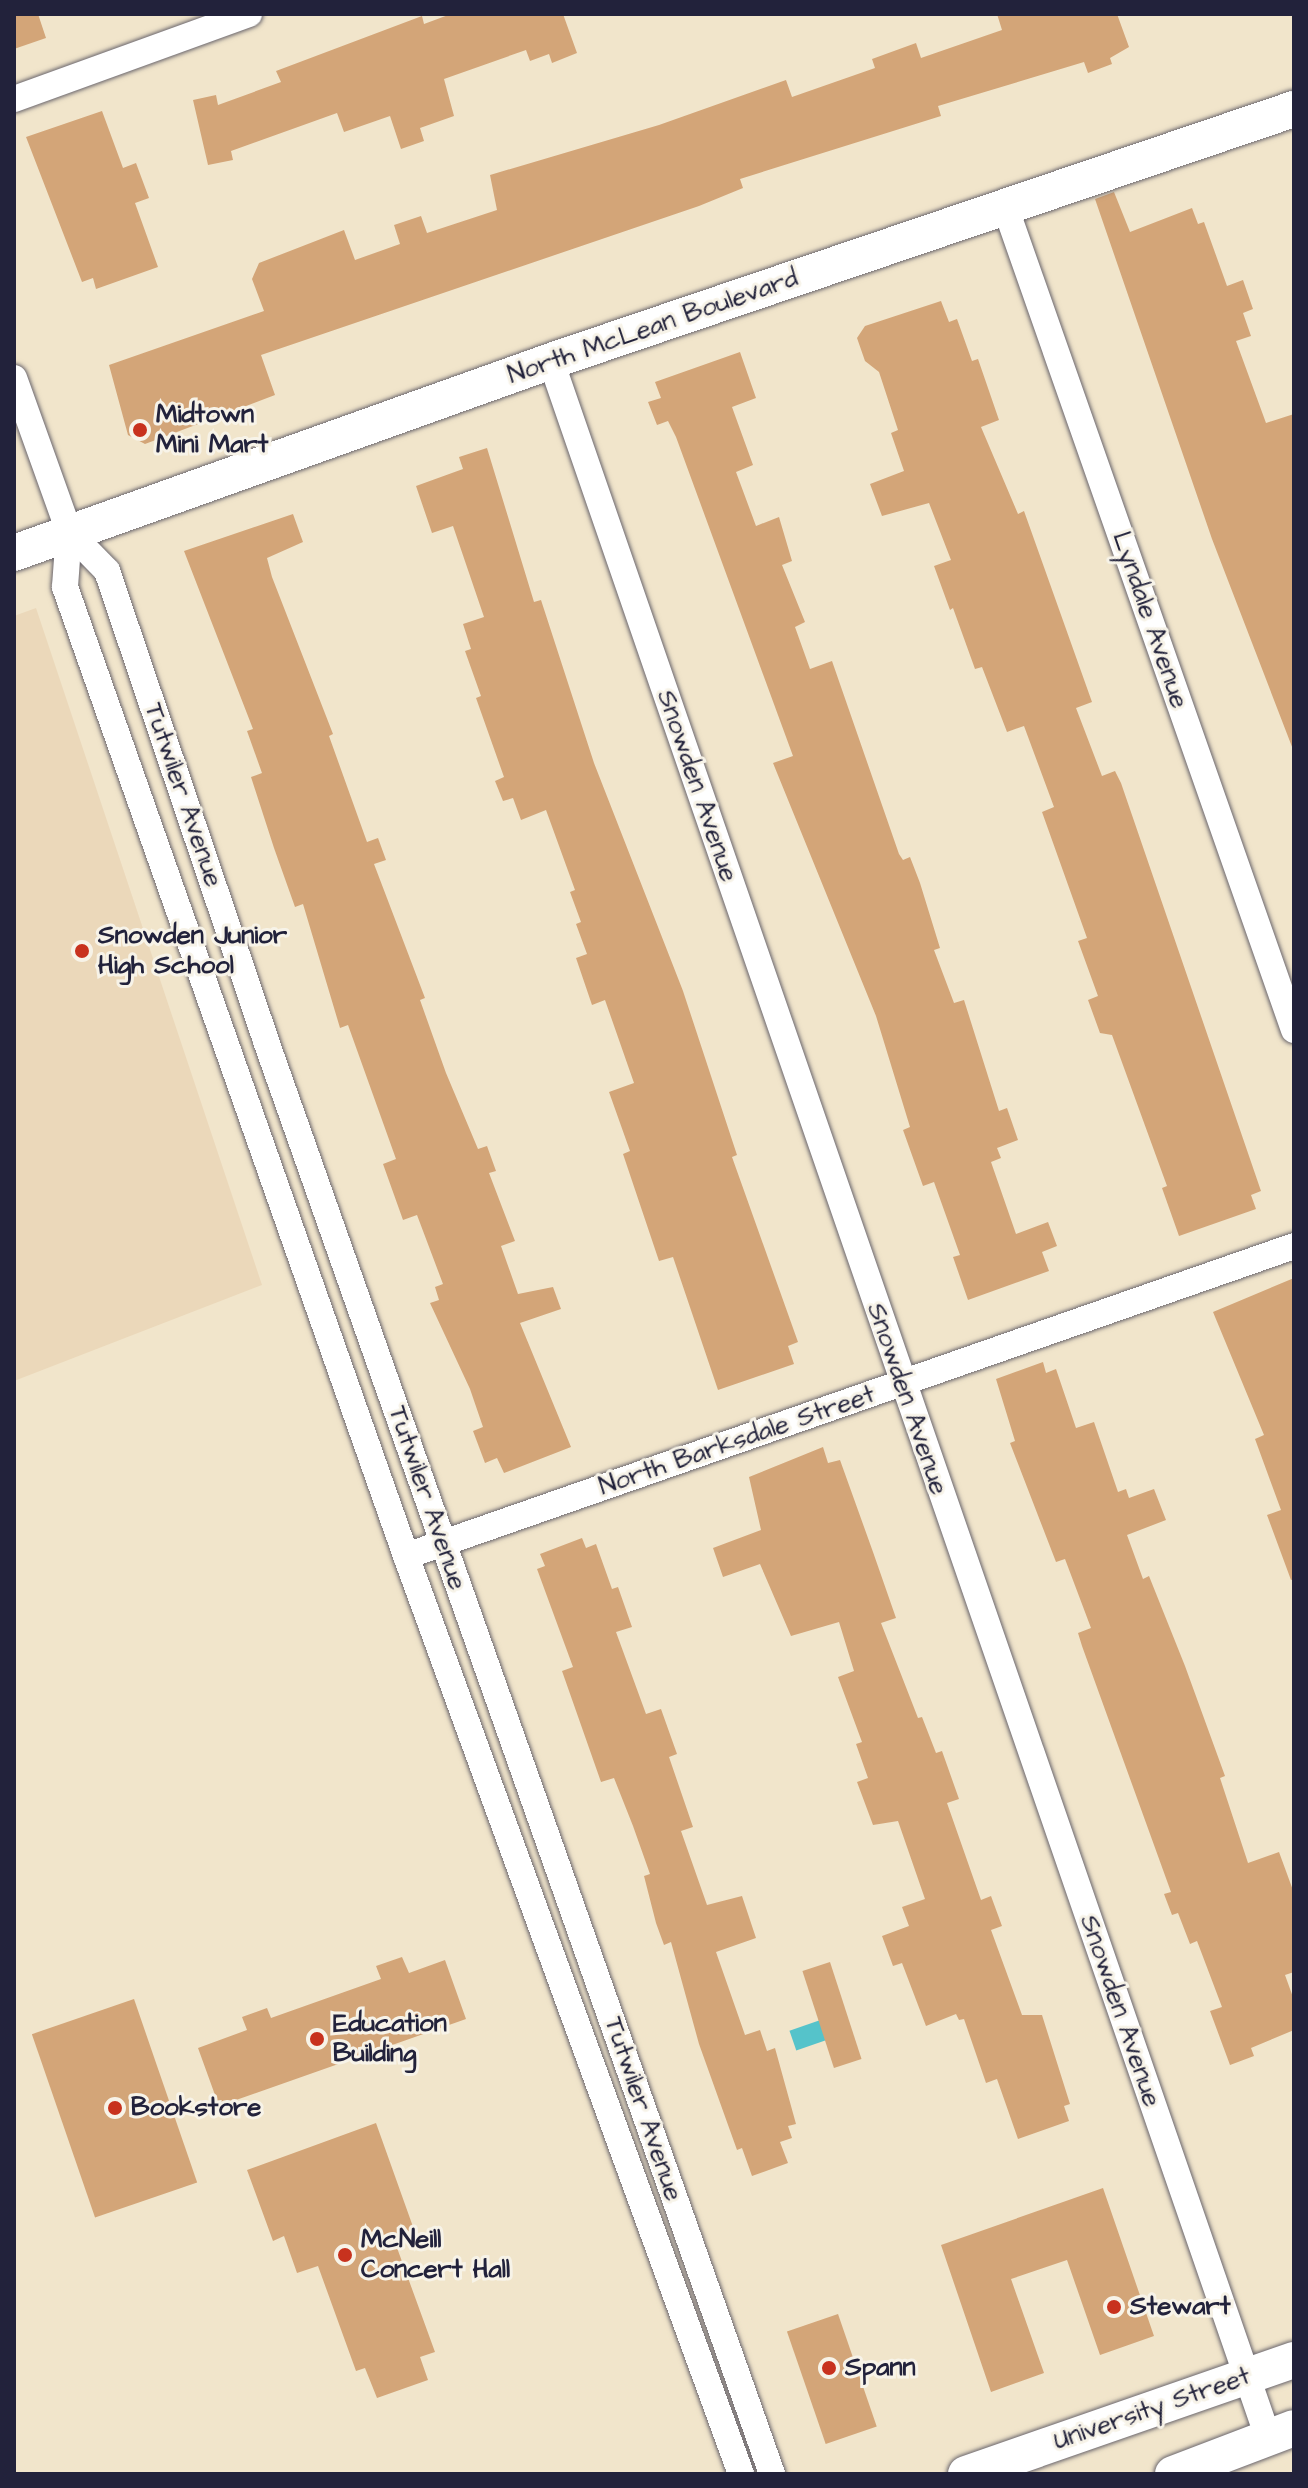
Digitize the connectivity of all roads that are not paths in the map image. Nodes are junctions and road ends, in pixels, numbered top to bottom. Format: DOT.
graph roads {
  1 [pos="249,14"];
  2 [pos="14,99"];
  3 [pos="1294,109"];
  4 [pos="1006,209"];
  5 [pos="551,361"];
  6 [pos="14,378"];
  7 [pos="69,532"];
  8 [pos="14,553"];
  9 [pos="1294,1030"];
  10 [pos="266,1041"];
  11 [pos="230,1056"];
  12 [pos="1294,1246"];
  13 [pos="902,1384"];
  14 [pos="443,1543"];
  15 [pos="406,1556"];
  16 [pos="531,1793"];
  17 [pos="497,1804"];
  18 [pos="616,2032"];
  19 [pos="583,2043"];
  20 [pos="1294,2360"];
  21 [pos="1247,2376"];
  22 [pos="1281,2432"];
  23 [pos="741,2474"];
  24 [pos="772,2474"];
  25 [pos="966,2474"];
  26 [pos="1173,2474"];
  1 -- 2 [label="street"];
  3 -- 4 [label="main road, North McLean Boulevard"];
  4 -- 5 [label="main road, North McLean Boulevard"];
  4 -- 9 [label="street, Lyndale Avenue"];
  5 -- 7 [label="main road, North McLean Boulevard"];
  5 -- 13 [label="street, Snowden Avenue"];
  6 -- 7 [label="street, Tutwiler Avenue"];
  7 -- 8 [label="main road, North McLean Boulevard"];
  7 -- 10 [label="street, Tutwiler Avenue"];
  7 -- 11 [label="street, Tutwiler Avenue"];
  10 -- 11 [label="street"];
  10 -- 14 [label="street, Tutwiler Avenue"];
  11 -- 15 [label="street, Tutwiler Avenue"];
  12 -- 13 [label="street, North Barksdale Street"];
  13 -- 14 [label="street, North Barksdale Street"];
  13 -- 21 [label="street, Snowden Avenue"];
  14 -- 15 [label="street, North Barksdale Street"];
  14 -- 16 [label="street, Tutwiler Avenue"];
  15 -- 17 [label="street, Tutwiler Avenue"];
  16 -- 17 [label="street"];
  16 -- 18 [label="street, Tutwiler Avenue"];
  17 -- 19 [label="street, Tutwiler Avenue"];
  18 -- 19 [label="street"];
  18 -- 24 [label="street, Tutwiler Avenue"];
  19 -- 23 [label="street, Tutwiler Avenue"];
  20 -- 21 [label="main road, University Street"];
  21 -- 22 [label="street, Snowden Avenue"];
  21 -- 25 [label="main road, University Street"];
  22 -- 26 [label="main road"];
}
